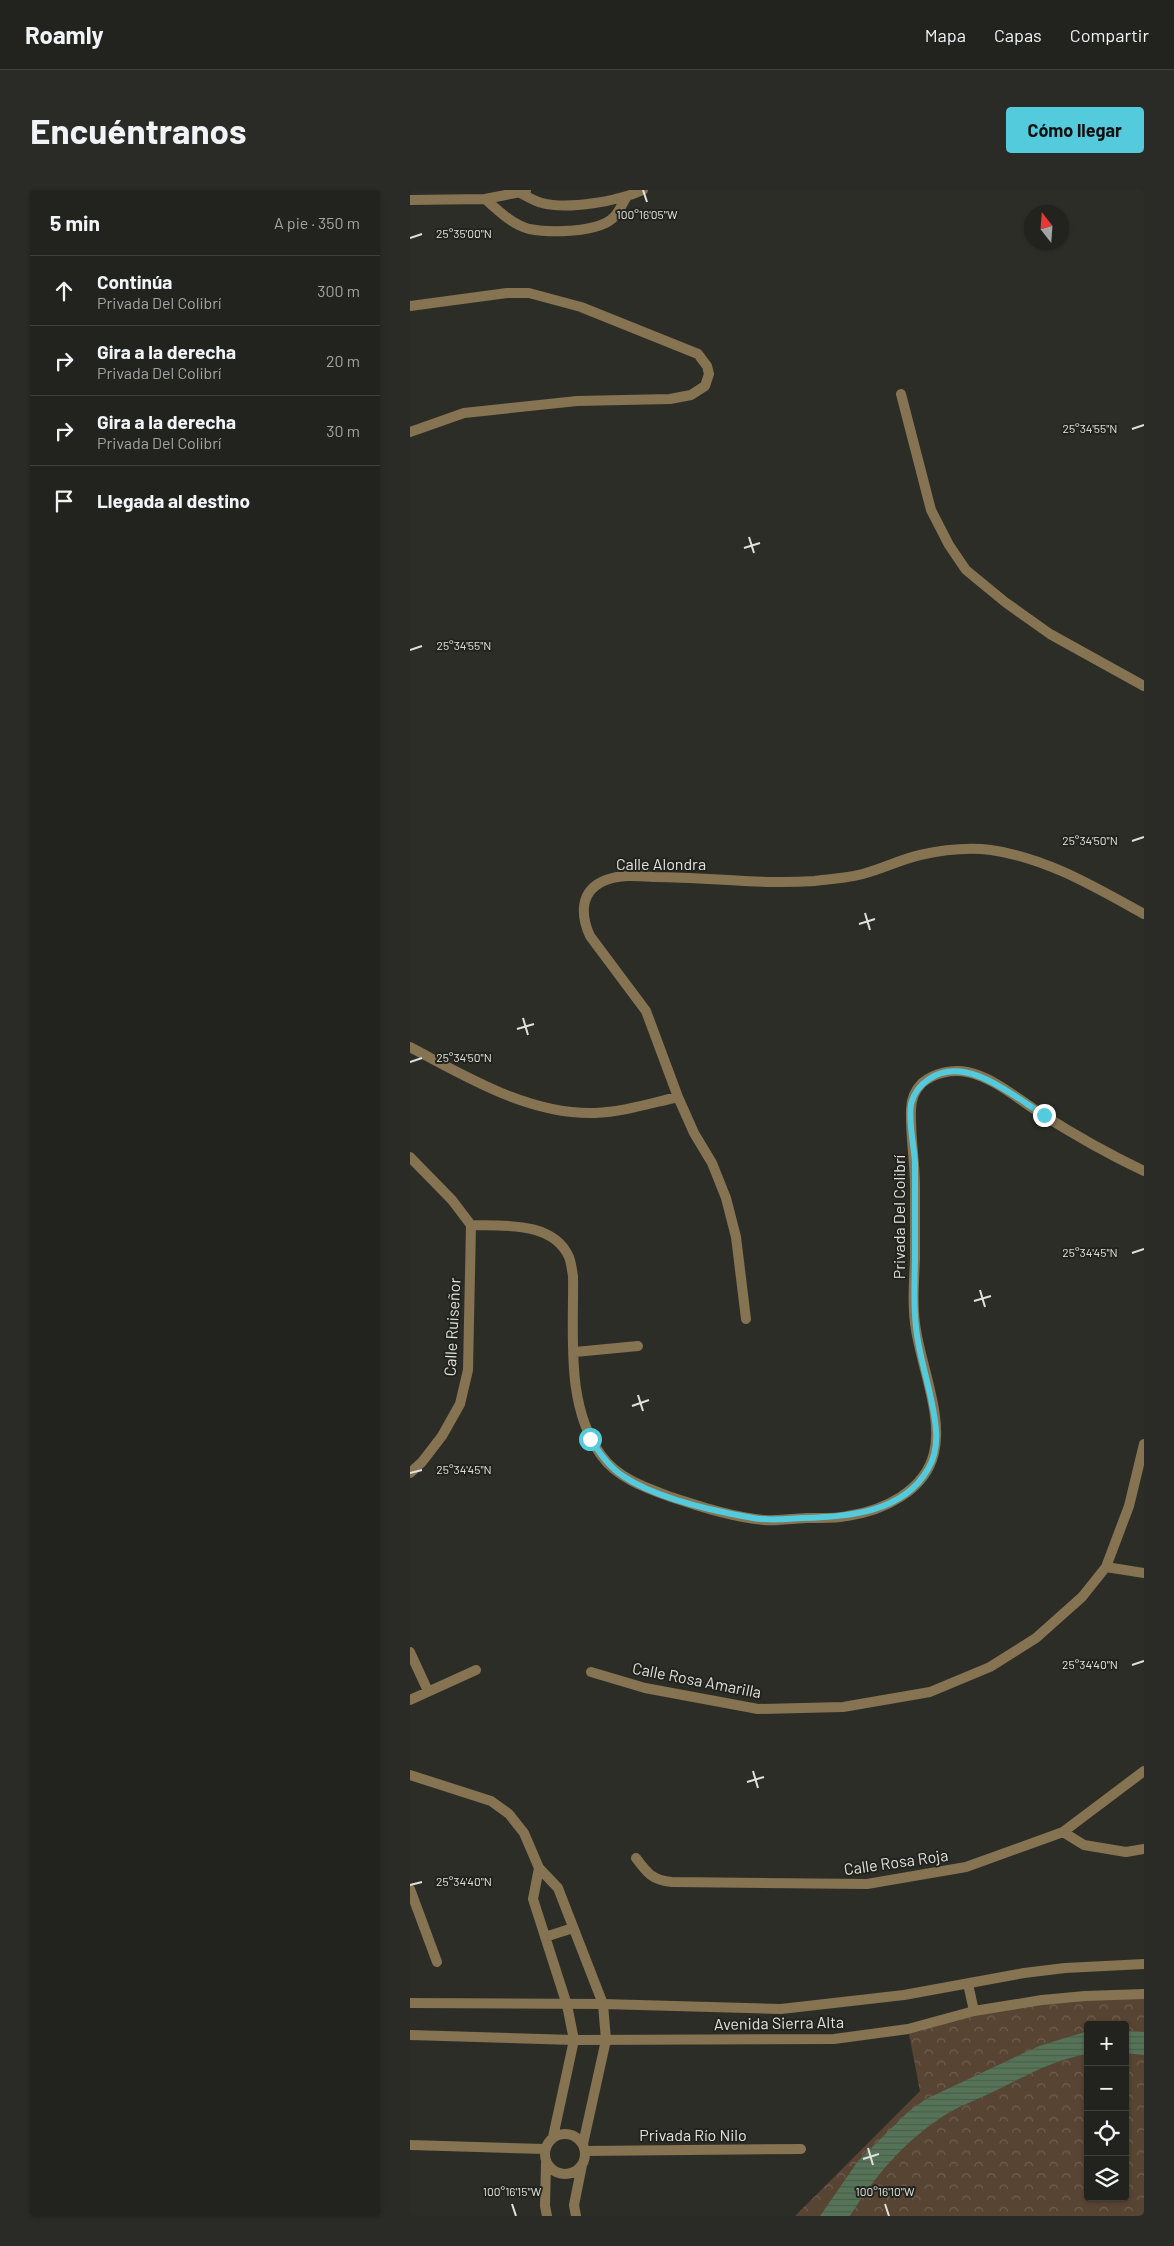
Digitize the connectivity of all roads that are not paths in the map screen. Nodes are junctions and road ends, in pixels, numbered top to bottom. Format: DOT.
graph roads {
  1 [pos="643,190"];
  2 [pos="524,191"];
  3 [pos="485,198"];
  4 [pos="626,198"];
  5 [pos="410,200"];
  6 [pos="410,306"];
  7 [pos="901,394"];
  8 [pos="410,432"];
  9 [pos="1144,686"];
  10 [pos="1144,914"];
  11 [pos="410,1047"];
  12 [pos="678,1097"];
  13 [pos="410,1157"];
  14 [pos="1144,1171"];
  15 [pos="471,1225"];
  16 [pos="746,1319"];
  17 [pos="638,1346"];
  18 [pos="574,1352"];
  19 [pos="1144,1444"];
  20 [pos="410,1473"];
  21 [pos="1106,1567"];
  22 [pos="1144,1573"];
  23 [pos="410,1652"];
  24 [pos="476,1670"];
  25 [pos="591,1672"];
  26 [pos="428,1690"];
  27 [pos="410,1700"];
  28 [pos="1144,1771"];
  29 [pos="410,1775"];
  30 [pos="1063,1832"];
  31 [pos="1144,1849"];
  32 [pos="636,1858"];
  33 [pos="539,1868"];
  34 [pos="410,1889"];
  35 [pos="573,1928"];
  36 [pos="545,1937"];
  37 [pos="437,1962"];
  38 [pos="1144,1964"];
  39 [pos="968,1984"];
  40 [pos="1144,1994"];
  41 [pos="410,2003"];
  42 [pos="603,2004"];
  43 [pos="567,2005"];
  44 [pos="974,2011"];
  45 [pos="410,2035"];
  46 [pos="574,2040"];
  47 [pos="606,2040"];
  48 [pos="553,2137"];
  49 [pos="410,2145"];
  50 [pos="584,2148"];
  51 [pos="545,2149"];
  52 [pos="801,2150"];
  53 [pos="546,2163"];
  54 [pos="582,2165"];
  55 [pos="547,2216"];
  56 [pos="576,2216"];
  1 -- 4 [label="street"];
  2 -- 3 [label="street"];
  2 -- 4 [label="street"];
  3 -- 4 [label="street"];
  3 -- 5 [label="street"];
  6 -- 8 [label="street"];
  7 -- 9 [label="street"];
  10 -- 12 [label="street, Calle Alondra"];
  11 -- 12 [label="street"];
  12 -- 16 [label="street, Calle Alondra"];
  13 -- 15 [label="street"];
  14 -- 18 [label="street, Privada Del Colibrí"];
  15 -- 18 [label="street, Privada Del Colibrí"];
  15 -- 20 [label="street, Calle Ruiseñor"];
  17 -- 18 [label="street"];
  19 -- 21 [label="street, Calle Rosa Amarilla"];
  21 -- 22 [label="street"];
  21 -- 25 [label="street, Calle Rosa Amarilla"];
  23 -- 26 [label="street"];
  24 -- 26 [label="street"];
  26 -- 27 [label="street"];
  28 -- 30 [label="street, Calle Rosa Roja"];
  29 -- 33 [label="street"];
  30 -- 31 [label="street"];
  30 -- 32 [label="street, Calle Rosa Roja"];
  33 -- 35 [label="street"];
  33 -- 36 [label="street"];
  34 -- 37 [label="street"];
  35 -- 36 [label="street"];
  35 -- 42 [label="street"];
  36 -- 43 [label="street"];
  38 -- 39 [label="street, Avenida Sierra Alta"];
  39 -- 42 [label="street, Avenida Sierra Alta"];
  39 -- 44 [label="street"];
  40 -- 44 [label="street, Avenida Sierra Alta"];
  41 -- 43 [label="street, Avenida Sierra Alta"];
  42 -- 43 [label="street, Avenida Sierra Alta"];
  42 -- 47 [label="street"];
  43 -- 46 [label="street"];
  44 -- 47 [label="street, Avenida Sierra Alta"];
  45 -- 46 [label="street, Avenida Sierra Alta"];
  46 -- 47 [label="street, Avenida Sierra Alta"];
  46 -- 48 [label="street"];
  47 -- 50 [label="street"];
  48 -- 50 [label="street"];
  48 -- 51 [label="street"];
  49 -- 51 [label="street"];
  50 -- 52 [label="street, Privada Río Nilo"];
  50 -- 54 [label="street"];
  51 -- 53 [label="street"];
  53 -- 54 [label="street"];
  53 -- 55 [label="street"];
  54 -- 56 [label="street"];
}
